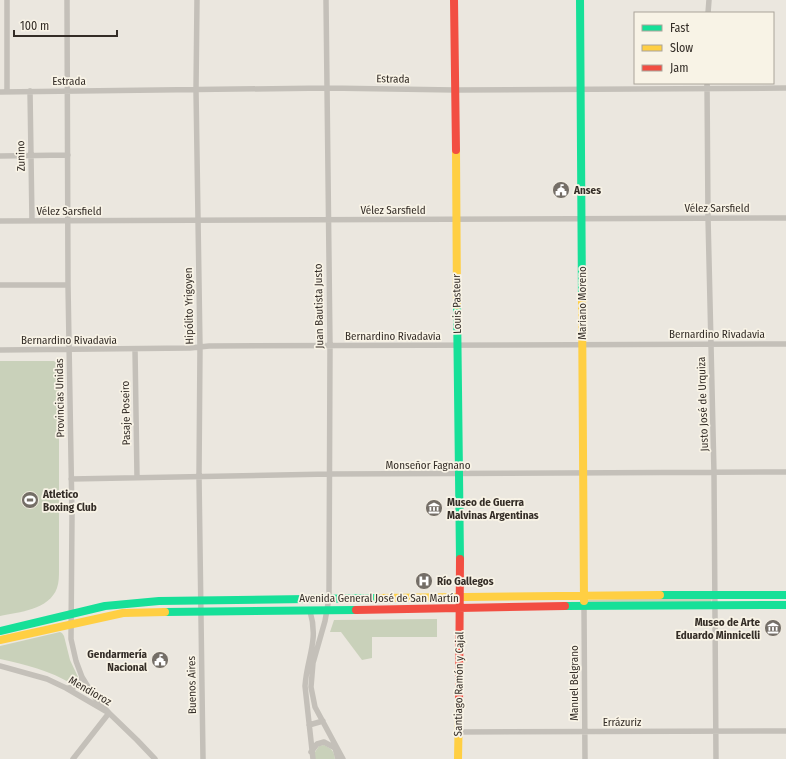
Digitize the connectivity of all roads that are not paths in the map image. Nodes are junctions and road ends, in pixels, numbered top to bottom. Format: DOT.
graph roads {
  1 [pos="7,0"];
  2 [pos="67,0"];
  3 [pos="197,0"];
  4 [pos="326,0"];
  5 [pos="454,0"];
  6 [pos="580,0"];
  7 [pos="709,0"];
  8 [pos="708,12"];
  9 [pos="707,86"];
  10 [pos="327,88"];
  11 [pos="786,88"];
  12 [pos="580,89"];
  13 [pos="196,90"];
  14 [pos="455,90"];
  15 [pos="30,91"];
  16 [pos="68,91"];
  17 [pos="0,92"];
  18 [pos="7,92"];
  19 [pos="68,155"];
  20 [pos="0,156"];
  21 [pos="31,156"];
  22 [pos="708,217"];
  23 [pos="581,218"];
  24 [pos="786,218"];
  25 [pos="327,220"];
  26 [pos="456,220"];
  27 [pos="0,221"];
  28 [pos="32,221"];
  29 [pos="69,221"];
  30 [pos="198,221"];
  31 [pos="0,285"];
  32 [pos="68,285"];
  33 [pos="582,344"];
  34 [pos="711,344"];
  35 [pos="786,344"];
  36 [pos="330,346"];
  37 [pos="458,346"];
  38 [pos="200,347"];
  39 [pos="135,349"];
  40 [pos="0,350"];
  41 [pos="69,350"];
  42 [pos="786,472"];
  43 [pos="714,473"];
  44 [pos="330,474"];
  45 [pos="459,474"];
  46 [pos="583,474"];
  47 [pos="199,476"];
  48 [pos="137,477"];
  49 [pos="71,479"];
  50 [pos="715,594"];
  51 [pos="786,595"];
  52 [pos="584,596"];
  53 [pos="329,598"];
  54 [pos="460,598"];
  55 [pos="200,600"];
  56 [pos="715,605"];
  57 [pos="786,605"];
  58 [pos="584,606"];
  59 [pos="460,608"];
  60 [pos="201,611"];
  61 [pos="310,611"];
  62 [pos="328,611"];
  63 [pos="71,615"];
  64 [pos="71,624"];
  65 [pos="0,631"];
  66 [pos="0,640"];
  67 [pos="0,666"];
  68 [pos="82,677"];
  69 [pos="66,688"];
  70 [pos="315,707"];
  71 [pos="307,710"];
  72 [pos="109,713"];
  73 [pos="323,721"];
  74 [pos="309,725"];
  75 [pos="716,731"];
  76 [pos="786,731"];
  77 [pos="458,732"];
  78 [pos="585,732"];
  79 [pos="336,746"];
  80 [pos="311,752"];
  81 [pos="73,759"];
  82 [pos="155,759"];
  83 [pos="202,759"];
  84 [pos="312,759"];
  85 [pos="338,759"];
  86 [pos="344,759"];
  87 [pos="458,759"];
  88 [pos="585,759"];
  89 [pos="716,759"];
  1 -- 18 [label="street"];
  2 -- 16 [label="street, Provincias Unidas"];
  3 -- 13 [label="street, Hipólito Yrigoyen"];
  4 -- 10 [label="street, Juan Bautista Justo"];
  5 -- 14 [label="main road, Louis Pasteur"];
  6 -- 12 [label="main road, Mariano Moreno"];
  7 -- 8 [label="street"];
  9 -- 11 [label="street, Estrada"];
  9 -- 12 [label="street, Estrada"];
  9 -- 22 [label="street, Justo José de Urquiza"];
  10 -- 13 [label="street, Estrada"];
  10 -- 14 [label="street, Estrada"];
  10 -- 25 [label="street, Juan Bautista Justo"];
  12 -- 14 [label="street, Estrada"];
  12 -- 23 [label="main road, Mariano Moreno"];
  13 -- 16 [label="street, Estrada"];
  13 -- 30 [label="street, Hipólito Yrigoyen"];
  14 -- 26 [label="main road, Louis Pasteur"];
  15 -- 16 [label="street, Estrada"];
  15 -- 18 [label="street, Estrada"];
  15 -- 21 [label="street, Zunino"];
  16 -- 19 [label="street, Provincias Unidas"];
  17 -- 18 [label="street, Estrada"];
  19 -- 21 [label="street"];
  19 -- 29 [label="street, Provincias Unidas"];
  20 -- 21 [label="street"];
  21 -- 28 [label="street, Zunino"];
  22 -- 23 [label="street, Vélez Sarsfield"];
  22 -- 24 [label="street, Vélez Sarsfield"];
  22 -- 34 [label="street, Justo José de Urquiza"];
  23 -- 26 [label="street, Vélez Sarsfield"];
  23 -- 33 [label="main road, Mariano Moreno"];
  25 -- 26 [label="street, Vélez Sarsfield"];
  25 -- 30 [label="street, Vélez Sarsfield"];
  25 -- 36 [label="street, Juan Bautista Justo"];
  26 -- 37 [label="main road, Louis Pasteur"];
  27 -- 28 [label="street, Vélez Sarsfield"];
  28 -- 29 [label="street, Vélez Sarsfield"];
  29 -- 30 [label="street, Vélez Sarsfield"];
  29 -- 32 [label="street, Provincias Unidas"];
  30 -- 38 [label="street, Hipólito Yrigoyen"];
  31 -- 32 [label="street"];
  32 -- 41 [label="street, Provincias Unidas"];
  33 -- 34 [label="street, Bernardino Rivadavia"];
  33 -- 37 [label="street, Bernardino Rivadavia"];
  33 -- 46 [label="main road, Mariano Moreno"];
  34 -- 35 [label="street, Bernardino Rivadavia"];
  34 -- 43 [label="street, Justo José de Urquiza"];
  36 -- 37 [label="street, Bernardino Rivadavia"];
  36 -- 38 [label="street, Bernardino Rivadavia"];
  36 -- 44 [label="street, Juan Bautista Justo"];
  37 -- 45 [label="main road, Louis Pasteur"];
  38 -- 39 [label="street, Bernardino Rivadavia"];
  38 -- 47 [label="street, Hipólito Yrigoyen"];
  39 -- 41 [label="street, Bernardino Rivadavia"];
  39 -- 48 [label="street, Pasaje Poseiro"];
  40 -- 41 [label="street, Bernardino Rivadavia"];
  41 -- 49 [label="street, Provincias Unidas"];
  42 -- 43 [label="street, Monseñor Fagnano"];
  43 -- 46 [label="street, Monseñor Fagnano"];
  43 -- 50 [label="street, Justo José de Urquiza"];
  44 -- 45 [label="street, Monseñor Fagnano"];
  44 -- 47 [label="street, Monseñor Fagnano"];
  44 -- 53 [label="street, Juan Bautista Justo"];
  45 -- 46 [label="street, Monseñor Fagnano"];
  45 -- 54 [label="main road, Louis Pasteur"];
  46 -- 52 [label="main road, Mariano Moreno"];
  47 -- 48 [label="street, Monseñor Fagnano"];
  47 -- 55 [label="street, Hipólito Yrigoyen"];
  48 -- 49 [label="street, Monseñor Fagnano"];
  49 -- 63 [label="street, Provincias Unidas"];
  50 -- 51 [label="main road, Avenida General José de San Martín"];
  50 -- 52 [label="main road, Avenida General José de San Martín"];
  50 -- 56 [label="street, Justo José de Urquiza"];
  52 -- 54 [label="main road, Avenida General José de San Martín"];
  52 -- 58 [label="main road, Mariano Moreno"];
  53 -- 54 [label="main road, Avenida General José de San Martín"];
  53 -- 55 [label="main road, Avenida General José de San Martín"];
  53 -- 62 [label="street, Juan Bautista Justo"];
  54 -- 59 [label="main road, Louis Pasteur"];
  55 -- 60 [label="street, Hipólito Yrigoyen"];
  55 -- 63 [label="main road, Avenida General José de San Martín"];
  56 -- 57 [label="main road, Avenida General José de San Martín"];
  56 -- 58 [label="main road, Avenida General José de San Martín"];
  56 -- 75 [label="street, Justo José de Urquiza"];
  58 -- 59 [label="main road, Avenida General José de San Martín"];
  58 -- 78 [label="street, Manuel Belgrano"];
  59 -- 62 [label="main road, Avenida General José de San Martín"];
  59 -- 77 [label="main road, Santiago Ramón y Cajal"];
  60 -- 61 [label="main road, Avenida General José de San Martín"];
  60 -- 64 [label="main road, Avenida General José de San Martín"];
  60 -- 83 [label="street, Buenos Aires"];
  61 -- 62 [label="main road, Avenida General José de San Martín"];
  61 -- 71 [label="street"];
  62 -- 70 [label="street, Juan Bautista Justo"];
  63 -- 64 [label="street, Provincias Unidas"];
  63 -- 65 [label="main road, Avenida General José de San Martín"];
  64 -- 66 [label="main road, Avenida General José de San Martín"];
  64 -- 68 [label="street, Provincias Unidas"];
  67 -- 69 [label="street, Mendioroz"];
  68 -- 69 [label="street"];
  68 -- 72 [label="street, Provincias Unidas"];
  69 -- 72 [label="street, Mendioroz"];
  70 -- 71 [label="street"];
  70 -- 73 [label="street, Juan Bautista Justo"];
  71 -- 74 [label="street"];
  72 -- 81 [label="street"];
  72 -- 82 [label="street, Mendioroz"];
  73 -- 74 [label="street"];
  73 -- 79 [label="street, Juan Bautista Justo"];
  74 -- 80 [label="street"];
  75 -- 76 [label="street, Errázuriz"];
  75 -- 78 [label="street, Errázuriz"];
  75 -- 89 [label="street, Justo José de Urquiza"];
  77 -- 78 [label="street, Errázuriz"];
  77 -- 87 [label="main road, Santiago Ramón y Cajal"];
  78 -- 88 [label="street, Manuel Belgrano"];
  79 -- 80 [label="street"];
  79 -- 85 [label="street"];
  79 -- 86 [label="street"];
  80 -- 84 [label="street"];
}
